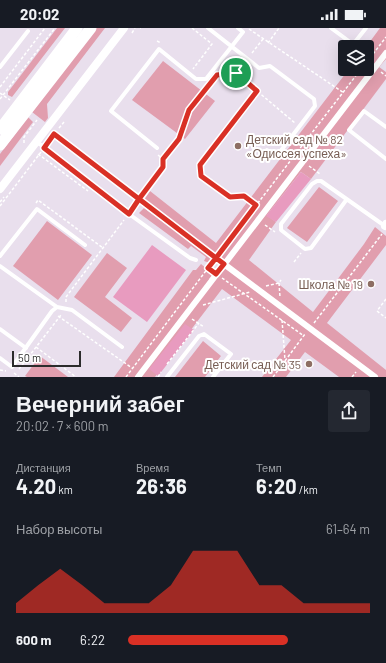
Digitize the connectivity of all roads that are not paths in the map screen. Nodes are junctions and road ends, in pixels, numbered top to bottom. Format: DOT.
graph roads {
  1 [pos="78,28"];
  2 [pos="91,28"];
  3 [pos="124,28"];
  4 [pos="208,28"];
  5 [pos="238,28"];
  6 [pos="331,28"];
  7 [pos="366,28"];
  8 [pos="28,31"];
  9 [pos="232,46"];
  10 [pos="386,54"];
  11 [pos="0,67"];
  12 [pos="386,127"];
  13 [pos="0,129"];
  14 [pos="54,134"];
  15 [pos="36,142"];
  16 [pos="0,145"];
  17 [pos="157,148"];
  18 [pos="267,150"];
  19 [pos="386,159"];
  20 [pos="0,189"];
  21 [pos="347,199"];
  22 [pos="385,228"];
  23 [pos="86,245"];
  24 [pos="0,256"];
  25 [pos="196,260"];
  26 [pos="224,264"];
  27 [pos="0,266"];
  28 [pos="57,307"];
  29 [pos="0,328"];
  30 [pos="122,347"];
  31 [pos="26,348"];
  32 [pos="0,358"];
  33 [pos="139,375"];
  34 [pos="167,377"];
  35 [pos="213,377"];
  36 [pos="375,377"];
  1 -- 13 [label="street"];
  2 -- 16 [label="street"];
  3 -- 15 [label="street"];
  4 -- 9 [label="lane"];
  5 -- 9 [label="lane"];
  6 -- 7 [label="lane"];
  8 -- 11 [label="lane"];
  9 -- 17 [label="lane"];
  9 -- 18 [label="lane"];
  10 -- 26 [label="street"];
  12 -- 19 [label="lane"];
  14 -- 26 [label="street"];
  15 -- 20 [label="street"];
  15 -- 25 [label="lane"];
  21 -- 21 [label="lane"];
  21 -- 22 [label="lane"];
  23 -- 24 [label="lane"];
  26 -- 33 [label="street"];
  26 -- 36 [label="street"];
  27 -- 28 [label="lane"];
  28 -- 30 [label="lane"];
  28 -- 31 [label="lane"];
  29 -- 31 [label="lane"];
  31 -- 32 [label="lane"];
  34 -- 35 [label="lane"];
}
